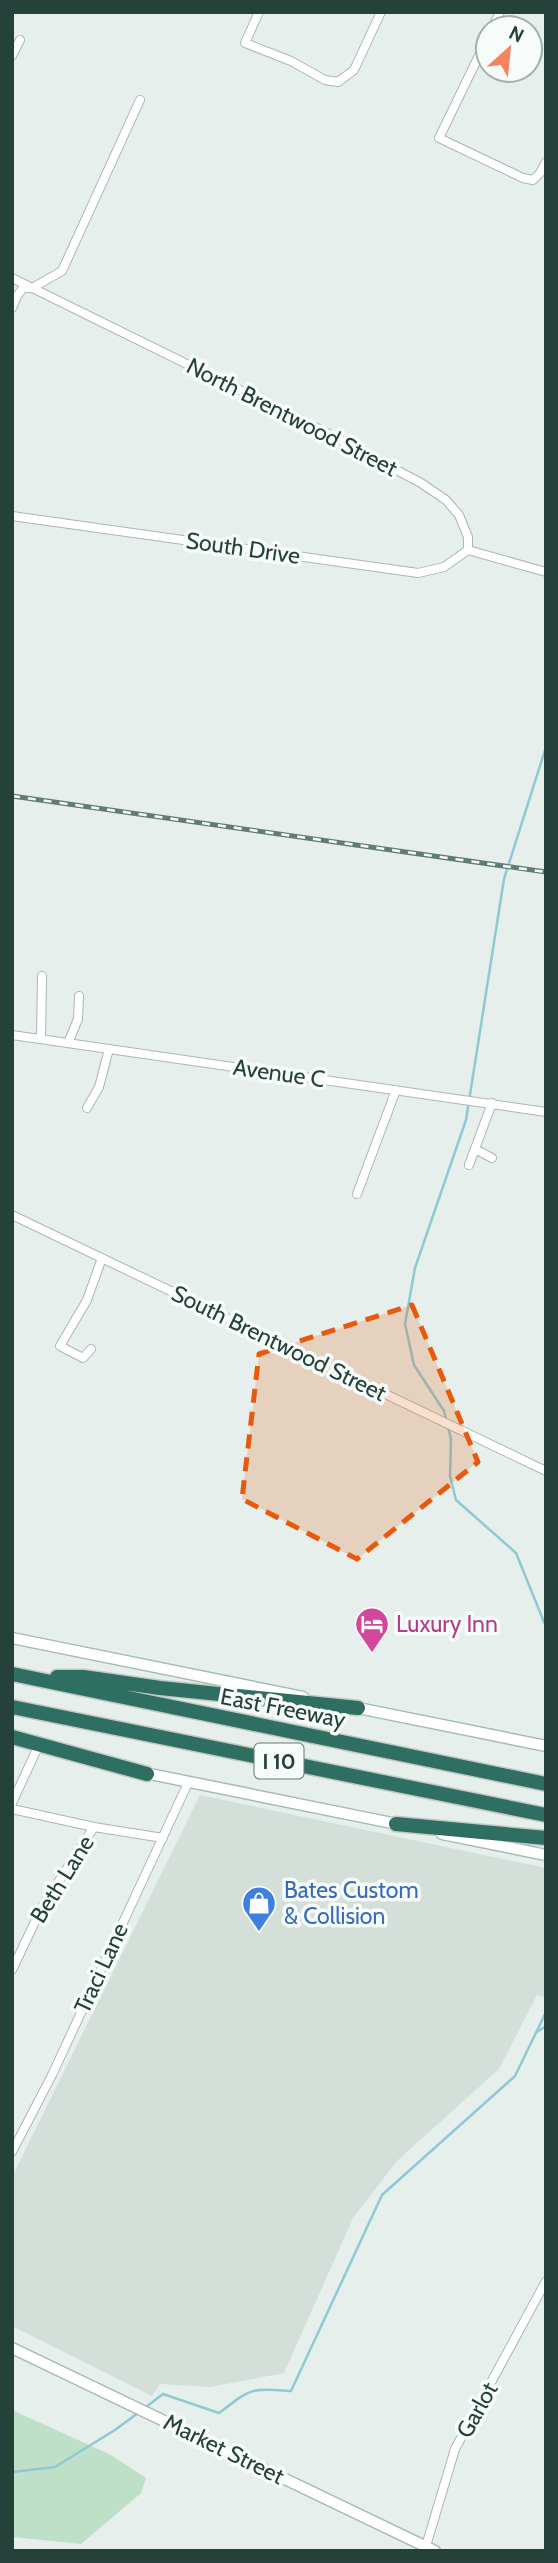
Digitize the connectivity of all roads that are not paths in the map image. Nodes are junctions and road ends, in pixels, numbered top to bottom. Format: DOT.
graph roads {
  1 [pos="259,12"];
  2 [pos="381,12"];
  3 [pos="20,40"];
  4 [pos="12,56"];
  5 [pos="474,66"];
  6 [pos="140,100"];
  7 [pos="546,162"];
  8 [pos="12,278"];
  9 [pos="32,288"];
  10 [pos="12,308"];
  11 [pos="12,516"];
  12 [pos="468,550"];
  13 [pos="546,572"];
  14 [pos="42,976"];
  15 [pos="79,996"];
  16 [pos="12,1035"];
  17 [pos="41,1039"];
  18 [pos="68,1043"];
  19 [pos="109,1049"];
  20 [pos="396,1090"];
  21 [pos="492,1103"];
  22 [pos="87,1108"];
  23 [pos="546,1112"];
  24 [pos="475,1149"];
  25 [pos="492,1158"];
  26 [pos="469,1165"];
  27 [pos="358,1194"];
  28 [pos="12,1215"];
  29 [pos="102,1258"];
  30 [pos="91,1349"];
  31 [pos="546,1471"];
  32 [pos="12,1638"];
  33 [pos="12,1674"];
  34 [pos="32,1678"];
  35 [pos="12,1707"];
  36 [pos="358,1708"];
  37 [pos="12,1737"];
  38 [pos="12,1744"];
  39 [pos="546,1746"];
  40 [pos="37,1749"];
  41 [pos="147,1774"];
  42 [pos="188,1783"];
  43 [pos="546,1784"];
  44 [pos="12,1803"];
  45 [pos="12,1809"];
  46 [pos="546,1815"];
  47 [pos="396,1824"];
  48 [pos="94,1827"];
  49 [pos="163,1838"];
  50 [pos="546,1838"];
  51 [pos="546,1855"];
  52 [pos="12,1970"];
  53 [pos="12,2152"];
  54 [pos="546,2281"];
  55 [pos="12,2348"];
  56 [pos="430,2549"];
  1 -- 2 [label="street"];
  3 -- 4 [label="street"];
  5 -- 7 [label="street"];
  6 -- 9 [label="street"];
  8 -- 9 [label="street, North Brentwood Street"];
  9 -- 10 [label="street"];
  9 -- 12 [label="street, North Brentwood Street"];
  11 -- 12 [label="street, South Drive"];
  12 -- 13 [label="street"];
  14 -- 17 [label="street"];
  15 -- 18 [label="street"];
  16 -- 17 [label="street, Avenue C"];
  17 -- 18 [label="street, Avenue C"];
  18 -- 19 [label="street, Avenue C"];
  19 -- 20 [label="street, Avenue C"];
  19 -- 22 [label="street"];
  20 -- 21 [label="street, Avenue C"];
  20 -- 27 [label="street"];
  21 -- 23 [label="street, Avenue C"];
  21 -- 24 [label="street"];
  24 -- 25 [label="street"];
  24 -- 26 [label="street"];
  28 -- 29 [label="street, South Brentwood Street"];
  29 -- 30 [label="street"];
  29 -- 31 [label="street, South Brentwood Street"];
  32 -- 36 [label="main road"];
  33 -- 34 [label="highway, East Freeway / I 10"];
  34 -- 36 [label="highway"];
  34 -- 43 [label="highway, East Freeway / I 10"];
  35 -- 46 [label="highway, I 10"];
  36 -- 39 [label="main road"];
  37 -- 41 [label="highway"];
  38 -- 40 [label="main road"];
  40 -- 41 [label="main road"];
  40 -- 44 [label="street"];
  41 -- 42 [label="main road"];
  42 -- 47 [label="main road"];
  42 -- 49 [label="street, Traci Lane"];
  45 -- 48 [label="street"];
  47 -- 50 [label="highway"];
  47 -- 51 [label="main road"];
  48 -- 49 [label="street"];
  48 -- 52 [label="street, Beth Lane"];
  49 -- 53 [label="street, Traci Lane"];
  54 -- 56 [label="street, Garlot"];
  55 -- 56 [label="main road, Market Street"];
}
